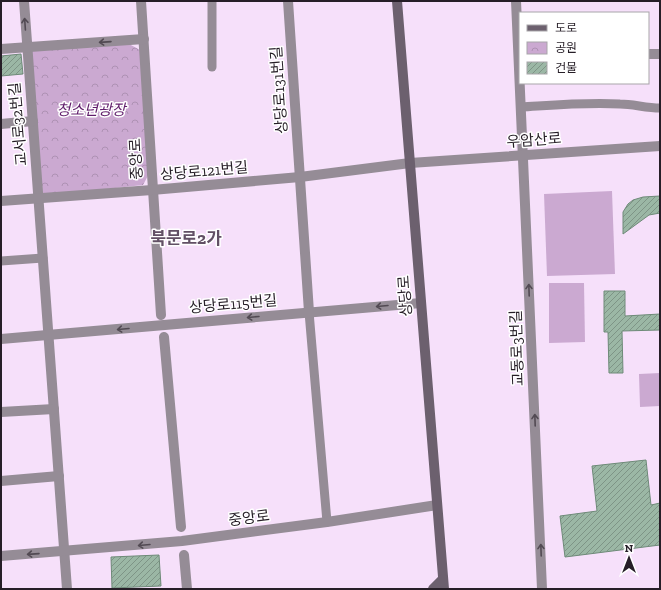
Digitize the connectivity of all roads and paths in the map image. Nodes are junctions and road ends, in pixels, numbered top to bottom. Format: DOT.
graph roads {
  1 [pos="24,1"];
  2 [pos="141,1"];
  3 [pos="212,1"];
  4 [pos="288,1"];
  5 [pos="397,1"];
  6 [pos="516,1"];
  7 [pos="144,39"];
  8 [pos="27,47"];
  9 [pos="1,50"];
  10 [pos="649,54"];
  11 [pos="660,54"];
  12 [pos="519,60"];
  13 [pos="212,67"];
  14 [pos="520,84"];
  15 [pos="520,106"];
  16 [pos="660,108"];
  17 [pos="33,121"];
  18 [pos="1,124"];
  19 [pos="660,146"];
  20 [pos="523,156"];
  21 [pos="410,163"];
  22 [pos="300,177"];
  23 [pos="152,190"];
  24 [pos="39,198"];
  25 [pos="1,202"];
  26 [pos="43,258"];
  27 [pos="1,261"];
  28 [pos="421,303"];
  29 [pos="309,312"];
  30 [pos="161,315"];
  31 [pos="48,335"];
  32 [pos="164,337"];
  33 [pos="1,339"];
  34 [pos="54,409"];
  35 [pos="1,412"];
  36 [pos="59,476"];
  37 [pos="1,481"];
  38 [pos="437,505"];
  39 [pos="327,522"];
  40 [pos="181,527"];
  41 [pos="64,552"];
  42 [pos="184,555"];
  43 [pos="1,556"];
  44 [pos="443,584"];
  45 [pos="67,589"];
  46 [pos="187,589"];
  47 [pos="433,589"];
  48 [pos="542,589"];
  8 -- 1 [label="street, 교서로32번길, one-way"];
  2 -- 7 [label="street, 중앙로"];
  3 -- 13 [label="lane"];
  4 -- 22 [label="street, 상당로131번길"];
  5 -- 21 [label="main road, 상당로"];
  6 -- 12 [label="street, 교동로3번길"];
  7 -- 8 [label="street, one-way"];
  7 -- 23 [label="street, 중앙로"];
  8 -- 9 [label="street"];
  8 -- 17 [label="street, 교서로32번길"];
  10 -- 11 [label="street"];
  14 -- 15 [label="street, 교동로3번길"];
  15 -- 16 [label="lane"];
  15 -- 20 [label="street, 교동로3번길"];
  17 -- 18 [label="street"];
  17 -- 24 [label="street, 교서로32번길"];
  19 -- 20 [label="street, 우암산로"];
  20 -- 21 [label="street, 우암산로"];
  48 -- 20 [label="street, 교동로3번길, one-way"];
  21 -- 22 [label="street, 상당로121번길"];
  21 -- 28 [label="main road, 상당로"];
  22 -- 23 [label="street, 상당로121번길"];
  22 -- 29 [label="street"];
  23 -- 24 [label="street, 상당로121번길"];
  23 -- 30 [label="street, 중앙로"];
  24 -- 25 [label="street, 상당로121번길"];
  24 -- 26 [label="street"];
  26 -- 27 [label="lane"];
  26 -- 31 [label="street"];
  28 -- 29 [label="street, 상당로115번길, one-way"];
  28 -- 38 [label="main road, 상당로"];
  29 -- 31 [label="street, 상당로115번길, one-way"];
  29 -- 39 [label="lane"];
  31 -- 33 [label="street, 상당로115번길"];
  31 -- 34 [label="street"];
  32 -- 40 [label="street"];
  34 -- 35 [label="street"];
  34 -- 36 [label="street"];
  36 -- 37 [label="street"];
  36 -- 41 [label="street"];
  38 -- 39 [label="street, 중앙로"];
  38 -- 44 [label="main road, 상당로"];
  39 -- 41 [label="street, 중앙로, one-way"];
  41 -- 43 [label="street, 중앙로, one-way"];
  41 -- 45 [label="street"];
  42 -- 46 [label="street"];
  44 -- 47 [label="main road"];
}
